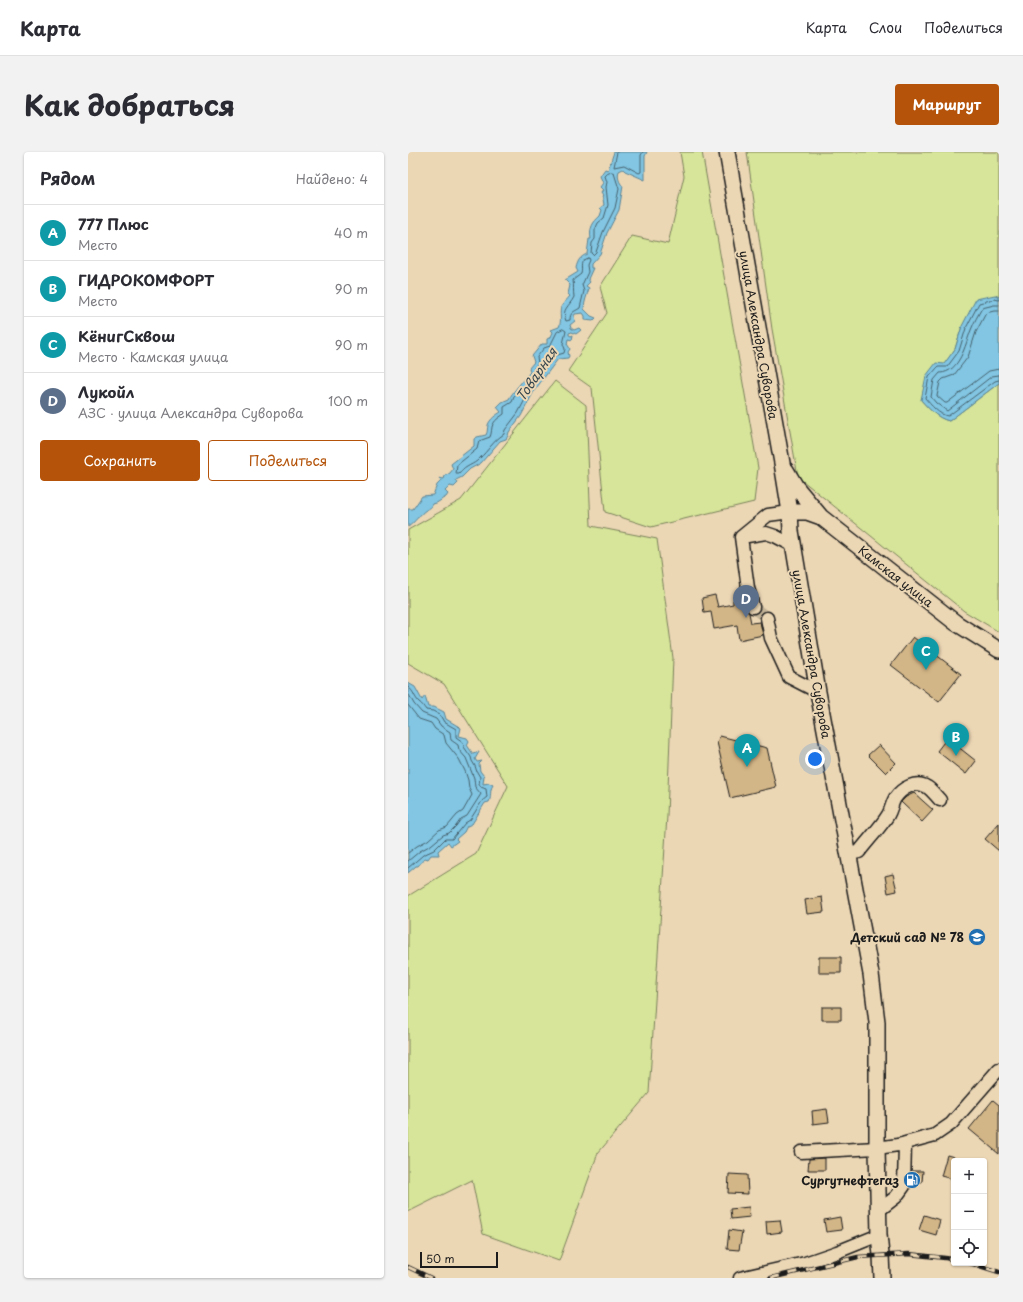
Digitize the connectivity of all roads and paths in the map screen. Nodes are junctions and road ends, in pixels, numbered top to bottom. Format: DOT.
graph roads {
  1 [pos="727,152"];
  2 [pos="782,463"];
  3 [pos="790,512"];
  4 [pos="821,517"];
  5 [pos="741,537"];
  6 [pos="794,546"];
  7 [pos="753,606"];
  8 [pos="767,618"];
  9 [pos="999,650"];
  10 [pos="818,692"];
  11 [pos="940,800"];
  12 [pos="849,854"];
  13 [pos="998,1072"];
  14 [pos="905,1143"];
  15 [pos="877,1148"];
  16 [pos="801,1152"];
  17 [pos="878,1211"];
  18 [pos="879,1235"];
  19 [pos="740,1278"];
  20 [pos="882,1278"];
  1 -- 2 [label="main road, улица Александра Суворова"];
  2 -- 3 [label="main road, улица Александра Суворова"];
  2 -- 4 [label="main road"];
  3 -- 4 [label="main road, Камская улица"];
  3 -- 5 [label="street"];
  3 -- 6 [label="main road, улица Александра Суворова"];
  4 -- 9 [label="main road, Камская улица"];
  5 -- 6 [label="street"];
  5 -- 7 [label="street"];
  6 -- 10 [label="main road, улица Александра Суворова"];
  8 -- 10 [label="street"];
  10 -- 12 [label="main road, улица Александра Суворова"];
  11 -- 12 [label="street"];
  12 -- 15 [label="main road, улица Александра Суворова"];
  13 -- 14 [label="street"];
  14 -- 15 [label="street"];
  14 -- 17 [label="street"];
  15 -- 16 [label="street"];
  15 -- 17 [label="main road, улица Александра Суворова"];
  17 -- 18 [label="main road, улица Александра Суворова"];
  18 -- 19 [label="street"];
  18 -- 20 [label="main road, улица Александра Суворова"];
}
